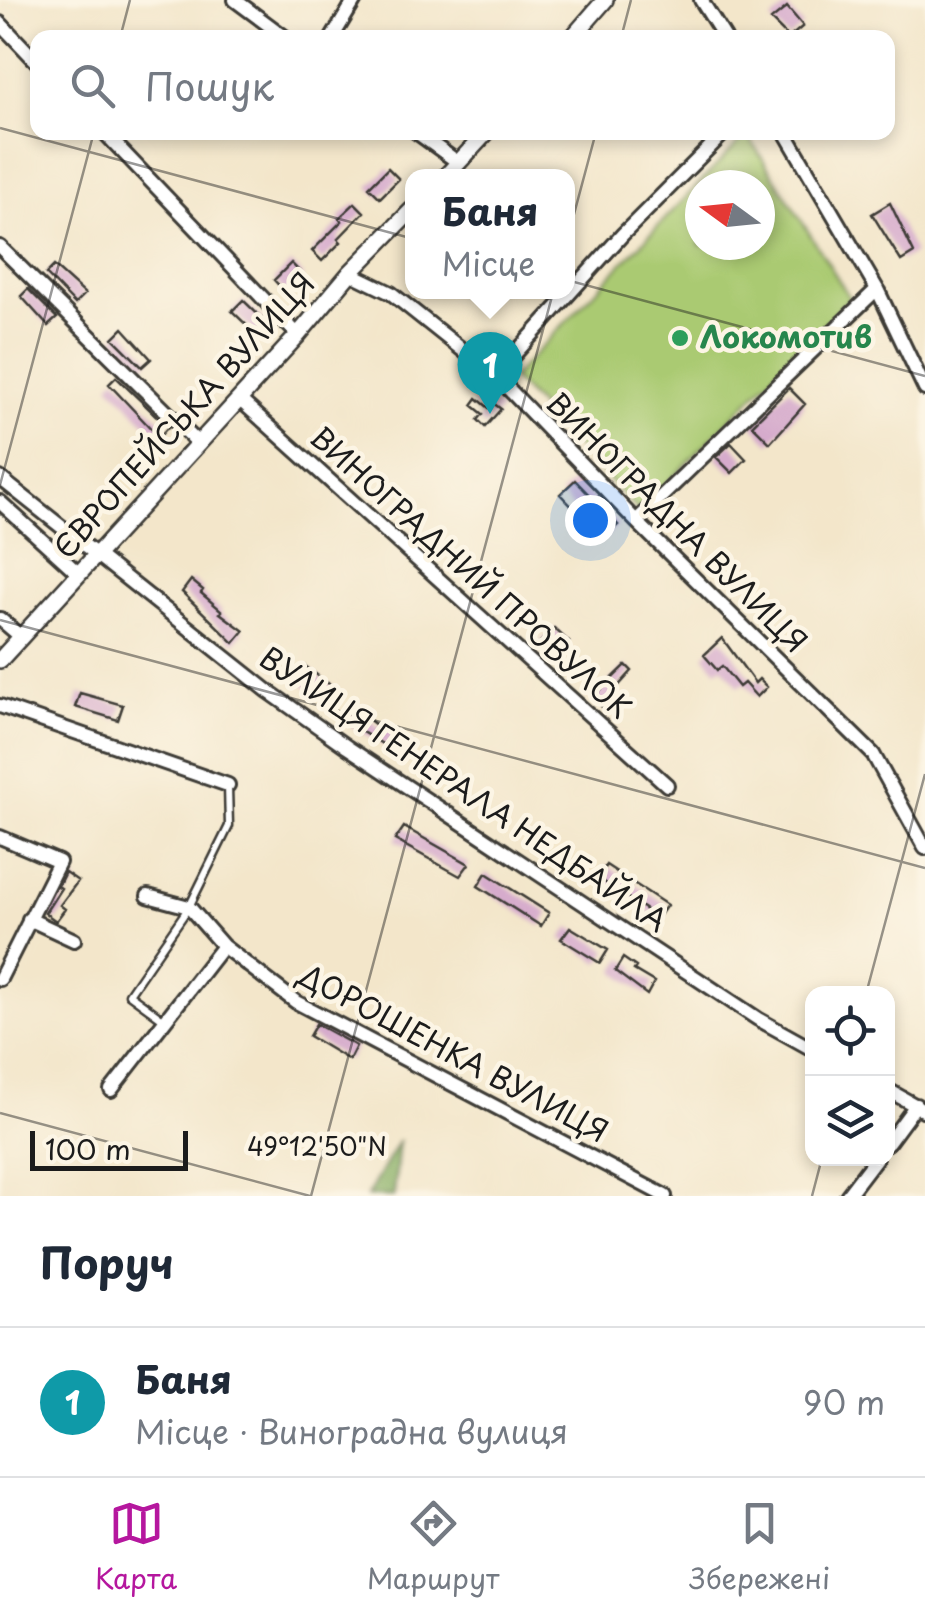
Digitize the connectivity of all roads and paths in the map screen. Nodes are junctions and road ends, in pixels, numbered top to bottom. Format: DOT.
graph roads {
  1 [pos="235,0"];
  2 [pos="605,0"];
  3 [pos="700,0"];
  4 [pos="351,2"];
  5 [pos="0,24"];
  6 [pos="275,30"];
  7 [pos="336,30"];
  8 [pos="579,30"];
  9 [pos="720,30"];
  10 [pos="30,54"];
  11 [pos="112,140"];
  12 [pos="427,140"];
  13 [pos="479,140"];
  14 [pos="717,140"];
  15 [pos="790,140"];
  16 [pos="459,164"];
  17 [pos="454,169"];
  18 [pos="405,217"];
  19 [pos="0,246"];
  20 [pos="350,274"];
  21 [pos="575,287"];
  22 [pos="877,289"];
  23 [pos="564,299"];
  24 [pos="298,335"];
  25 [pos="495,376"];
  26 [pos="925,389"];
  27 [pos="239,399"];
  28 [pos="198,443"];
  29 [pos="0,478"];
  30 [pos="0,502"];
  31 [pos="636,520"];
  32 [pos="96,556"];
  33 [pos="79,574"];
  34 [pos="0,619"];
  35 [pos="21,637"];
  36 [pos="0,660"];
  37 [pos="0,706"];
  38 [pos="228,785"];
  39 [pos="668,785"];
  40 [pos="0,837"];
  41 [pos="925,848"];
  42 [pos="148,896"];
  43 [pos="189,907"];
  44 [pos="29,919"];
  45 [pos="74,940"];
  46 [pos="223,946"];
  47 [pos="0,978"];
  48 [pos="165,1020"];
  49 [pos="805,1045"];
  50 [pos="110,1090"];
  51 [pos="895,1094"];
  52 [pos="920,1108"];
  53 [pos="895,1135"];
  54 [pos="870,1166"];
  55 [pos="665,1196"];
  56 [pos="847,1196"];
  1 -- 6 [label="street"];
  2 -- 8 [label="street"];
  3 -- 9 [label="street"];
  4 -- 7 [label="street"];
  5 -- 10 [label="street"];
  11 -- 24 [label="street"];
  12 -- 16 [label="street"];
  13 -- 16 [label="street"];
  14 -- 21 [label="street"];
  15 -- 22 [label="street"];
  16 -- 17 [label="street"];
  18 -- 20 [label="street, ЄВРОПЕЙСЬКА ВУЛИЦЯ"];
  19 -- 28 [label="street"];
  20 -- 24 [label="street, ЄВРОПЕЙСЬКА ВУЛИЦЯ"];
  20 -- 25 [label="street, ВИНОГРАДНА ВУЛИЦЯ"];
  22 -- 26 [label="street"];
  22 -- 31 [label="street"];
  23 -- 25 [label="street"];
  24 -- 27 [label="street, ЄВРОПЕЙСЬКА ВУЛИЦЯ"];
  25 -- 31 [label="street, ВИНОГРАДНА ВУЛИЦЯ"];
  27 -- 28 [label="street, ЄВРОПЕЙСЬКА ВУЛИЦЯ"];
  27 -- 39 [label="street, ВИНОГРАДНИЙ ПРОВУЛОК"];
  28 -- 32 [label="street, ЄВРОПЕЙСЬКА ВУЛИЦЯ"];
  29 -- 32 [label="street, ВУЛИЦЯ ГЕНЕРАЛА НЕДБАЙЛА"];
  30 -- 33 [label="street"];
  31 -- 41 [label="street, ВИНОГРАДНА ВУЛИЦЯ"];
  32 -- 33 [label="street, ЄВРОПЕЙСЬКА ВУЛИЦЯ"];
  32 -- 49 [label="street, ВУЛИЦЯ ГЕНЕРАЛА НЕДБАЙЛА"];
  33 -- 35 [label="street, ЄВРОПЕЙСЬКА ВУЛИЦЯ"];
  34 -- 35 [label="street"];
  35 -- 36 [label="street, ЄВРОПЕЙСЬКА ВУЛИЦЯ"];
  37 -- 38 [label="street"];
  38 -- 43 [label="lane"];
  40 -- 44 [label="street"];
  42 -- 43 [label="street"];
  43 -- 46 [label="street, ДОРОШЕНКА ВУЛИЦЯ"];
  43 -- 48 [label="lane"];
  44 -- 45 [label="street"];
  44 -- 47 [label="street"];
  46 -- 48 [label="street"];
  46 -- 55 [label="street, ДОРОШЕНКА ВУЛИЦЯ"];
  48 -- 50 [label="street"];
  51 -- 52 [label="street"];
  52 -- 53 [label="street"];
  54 -- 56 [label="street"];
}
